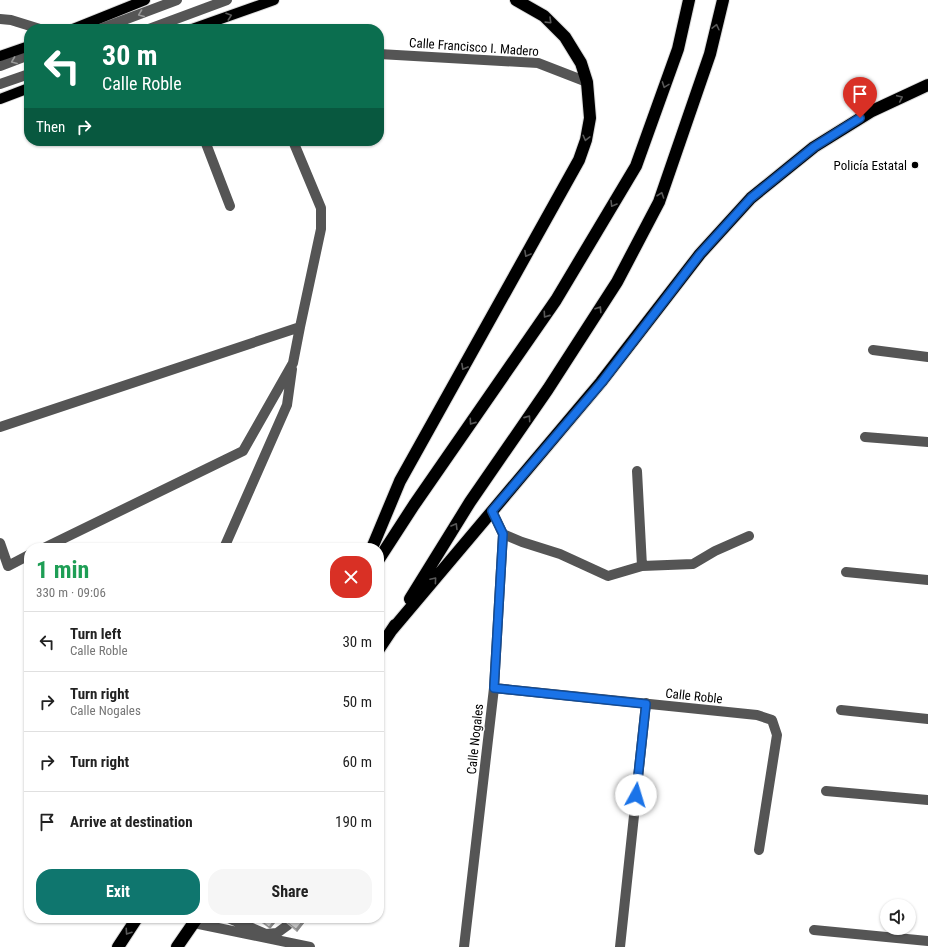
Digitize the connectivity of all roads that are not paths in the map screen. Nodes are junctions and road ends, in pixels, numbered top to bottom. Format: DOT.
graph roads {
  1 [pos="145,0"];
  2 [pos="177,0"];
  3 [pos="227,0"];
  4 [pos="274,0"];
  5 [pos="516,0"];
  6 [pos="689,0"];
  7 [pos="723,0"];
  8 [pos="127,4"];
  9 [pos="0,19"];
  10 [pos="24,24"];
  11 [pos="84,24"];
  12 [pos="113,24"];
  13 [pos="162,24"];
  14 [pos="206,24"];
  15 [pos="24,48"];
  16 [pos="384,54"];
  17 [pos="0,56"];
  18 [pos="24,58"];
  19 [pos="0,66"];
  20 [pos="24,76"];
  21 [pos="587,82"];
  22 [pos="0,84"];
  23 [pos="928,85"];
  24 [pos="24,90"];
  25 [pos="0,99"];
  26 [pos="207,146"];
  27 [pos="295,146"];
  28 [pos="230,206"];
  29 [pos="300,327"];
  30 [pos="873,350"];
  31 [pos="928,357"];
  32 [pos="293,363"];
  33 [pos="0,427"];
  34 [pos="865,437"];
  35 [pos="928,442"];
  36 [pos="637,471"];
  37 [pos="492,511"];
  38 [pos="503,534"];
  39 [pos="749,536"];
  40 [pos="0,543"];
  41 [pos="54,543"];
  42 [pos="226,543"];
  43 [pos="374,543"];
  44 [pos="384,551"];
  45 [pos="24,558"];
  46 [pos="642,566"];
  47 [pos="846,572"];
  48 [pos="928,580"];
  49 [pos="391,631"];
  50 [pos="384,642"];
  51 [pos="494,688"];
  52 [pos="646,704"];
  53 [pos="928,708"];
  54 [pos="841,710"];
  55 [pos="927,719"];
  56 [pos="826,792"];
  57 [pos="928,800"];
  58 [pos="759,850"];
  59 [pos="135,923"];
  60 [pos="194,923"];
  61 [pos="204,923"];
  62 [pos="240,923"];
  63 [pos="288,925"];
  64 [pos="814,930"];
  65 [pos="928,941"];
  66 [pos="118,947"];
  67 [pos="177,947"];
  68 [pos="310,947"];
  69 [pos="464,947"];
  70 [pos="620,947"];
  1 -- 8 [label="main road"];
  2 -- 12 [label="street, one-way"];
  3 -- 13 [label="street"];
  14 -- 4 [label="main road, one-way"];
  5 -- 21 [label="highway, one-way"];
  6 -- 44 [label="highway, one-way"];
  49 -- 7 [label="highway, one-way"];
  8 -- 11 [label="main road"];
  9 -- 10 [label="street"];
  15 -- 17 [label="main road"];
  16 -- 21 [label="street, Calle Francisco I. Madero"];
  18 -- 19 [label="street, one-way"];
  20 -- 22 [label="street"];
  21 -- 43 [label="highway, one-way"];
  37 -- 23 [label="highway, one-way"];
  24 -- 25 [label="main road"];
  26 -- 28 [label="street"];
  27 -- 29 [label="street"];
  29 -- 32 [label="street"];
  29 -- 33 [label="street"];
  30 -- 31 [label="street"];
  32 -- 41 [label="street"];
  32 -- 42 [label="street"];
  34 -- 35 [label="street"];
  36 -- 46 [label="street"];
  37 -- 38 [label="street, Calle Nogales"];
  49 -- 37 [label="highway, one-way"];
  38 -- 46 [label="street"];
  38 -- 51 [label="street, Calle Nogales"];
  39 -- 46 [label="street"];
  40 -- 45 [label="street"];
  47 -- 48 [label="street"];
  49 -- 50 [label="highway"];
  51 -- 52 [label="street, Calle Roble"];
  51 -- 69 [label="street, Calle Nogales"];
  52 -- 58 [label="street, Calle Roble"];
  52 -- 70 [label="street"];
  53 -- 55 [label="street"];
  54 -- 55 [label="street"];
  56 -- 57 [label="street"];
  59 -- 66 [label="highway, one-way"];
  60 -- 67 [label="highway"];
  61 -- 68 [label="street"];
  62 -- 63 [label="street"];
  64 -- 65 [label="street"];
}
